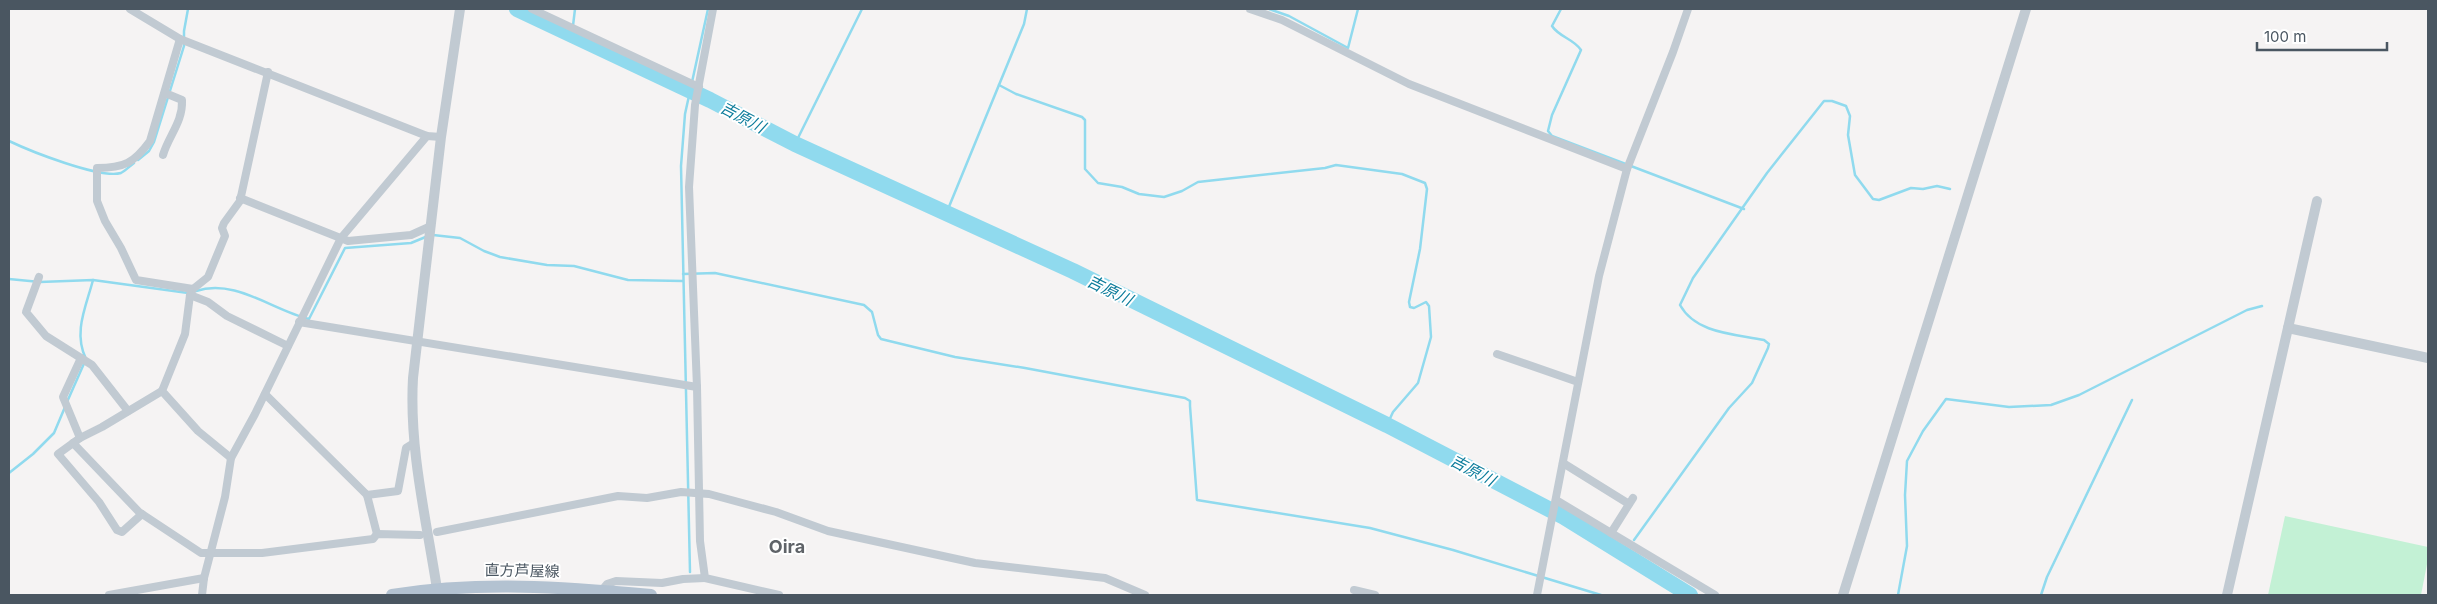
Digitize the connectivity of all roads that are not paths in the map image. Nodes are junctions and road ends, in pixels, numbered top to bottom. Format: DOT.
graph roads {
  1 [pos="130,9"];
  2 [pos="460,9"];
  3 [pos="532,9"];
  4 [pos="713,9"];
  5 [pos="1250,9"];
  6 [pos="1688,9"];
  7 [pos="2026,9"];
  8 [pos="180,38"];
  9 [pos="268,72"];
  10 [pos="699,87"];
  11 [pos="165,93"];
  12 [pos="427,136"];
  13 [pos="442,136"];
  14 [pos="163,154"];
  15 [pos="1627,169"];
  16 [pos="240,198"];
  17 [pos="2317,201"];
  18 [pos="431,226"];
  19 [pos="341,238"];
  20 [pos="39,278"];
  21 [pos="192,292"];
  22 [pos="299,322"];
  23 [pos="2288,328"];
  24 [pos="417,341"];
  25 [pos="288,346"];
  26 [pos="1498,354"];
  27 [pos="81,358"];
  28 [pos="2428,358"];
  29 [pos="1578,382"];
  30 [pos="697,387"];
  31 [pos="162,391"];
  32 [pos="264,394"];
  33 [pos="128,411"];
  34 [pos="80,438"];
  35 [pos="73,443"];
  36 [pos="414,443"];
  37 [pos="231,458"];
  38 [pos="1563,463"];
  39 [pos="698,492"];
  40 [pos="367,495"];
  41 [pos="1556,500"];
  42 [pos="142,514"];
  43 [pos="437,532"];
  44 [pos="1611,533"];
  45 [pos="377,534"];
  46 [pos="420,535"];
  47 [pos="210,554"];
  48 [pos="204,578"];
  49 [pos="705,578"];
  50 [pos="437,588"];
  51 [pos="602,590"];
  52 [pos="1354,590"];
  53 [pos="109,595"];
  54 [pos="202,595"];
  55 [pos="392,595"];
  56 [pos="652,595"];
  57 [pos="779,595"];
  58 [pos="1145,595"];
  59 [pos="1375,595"];
  60 [pos="1537,595"];
  61 [pos="1715,595"];
  62 [pos="1843,595"];
  63 [pos="2227,595"];
  1 -- 8 [label="street"];
  2 -- 13 [label="street"];
  3 -- 10 [label="street"];
  4 -- 10 [label="street"];
  5 -- 15 [label="street"];
  6 -- 15 [label="street"];
  7 -- 62 [label="street"];
  8 -- 9 [label="street"];
  8 -- 11 [label="street"];
  9 -- 12 [label="street"];
  9 -- 16 [label="street"];
  10 -- 30 [label="street"];
  11 -- 14 [label="street"];
  11 -- 21 [label="street"];
  12 -- 13 [label="street"];
  12 -- 19 [label="street"];
  13 -- 18 [label="street"];
  15 -- 29 [label="street"];
  16 -- 19 [label="street"];
  16 -- 21 [label="street"];
  17 -- 23 [label="street"];
  18 -- 19 [label="street"];
  18 -- 24 [label="street"];
  19 -- 22 [label="street"];
  20 -- 27 [label="street"];
  21 -- 25 [label="street"];
  21 -- 31 [label="street"];
  22 -- 24 [label="street"];
  22 -- 25 [label="street"];
  23 -- 28 [label="street"];
  23 -- 63 [label="street"];
  24 -- 30 [label="street"];
  24 -- 36 [label="street"];
  25 -- 32 [label="street"];
  26 -- 29 [label="street"];
  27 -- 33 [label="street"];
  27 -- 34 [label="street"];
  29 -- 38 [label="street"];
  30 -- 39 [label="street"];
  31 -- 33 [label="street"];
  31 -- 37 [label="street"];
  32 -- 37 [label="street"];
  32 -- 40 [label="street"];
  33 -- 34 [label="street"];
  34 -- 35 [label="street"];
  35 -- 42 [label="street"];
  35 -- 42 [label="street"];
  36 -- 40 [label="street"];
  36 -- 50 [label="street"];
  37 -- 47 [label="street"];
  38 -- 41 [label="street"];
  38 -- 44 [label="street"];
  39 -- 43 [label="street"];
  39 -- 49 [label="street"];
  39 -- 58 [label="street"];
  40 -- 45 [label="street"];
  41 -- 44 [label="street"];
  41 -- 60 [label="street"];
  42 -- 47 [label="street"];
  44 -- 61 [label="street"];
  45 -- 46 [label="street"];
  45 -- 47 [label="street"];
  47 -- 48 [label="street"];
  48 -- 53 [label="street"];
  48 -- 54 [label="street"];
  49 -- 51 [label="street"];
  49 -- 57 [label="street"];
  50 -- 51 [label="main road, 直方芦屋線"];
  50 -- 55 [label="main road, 直方芦屋線"];
  51 -- 56 [label="main road, 直方芦屋線"];
  52 -- 59 [label="street"];
}
